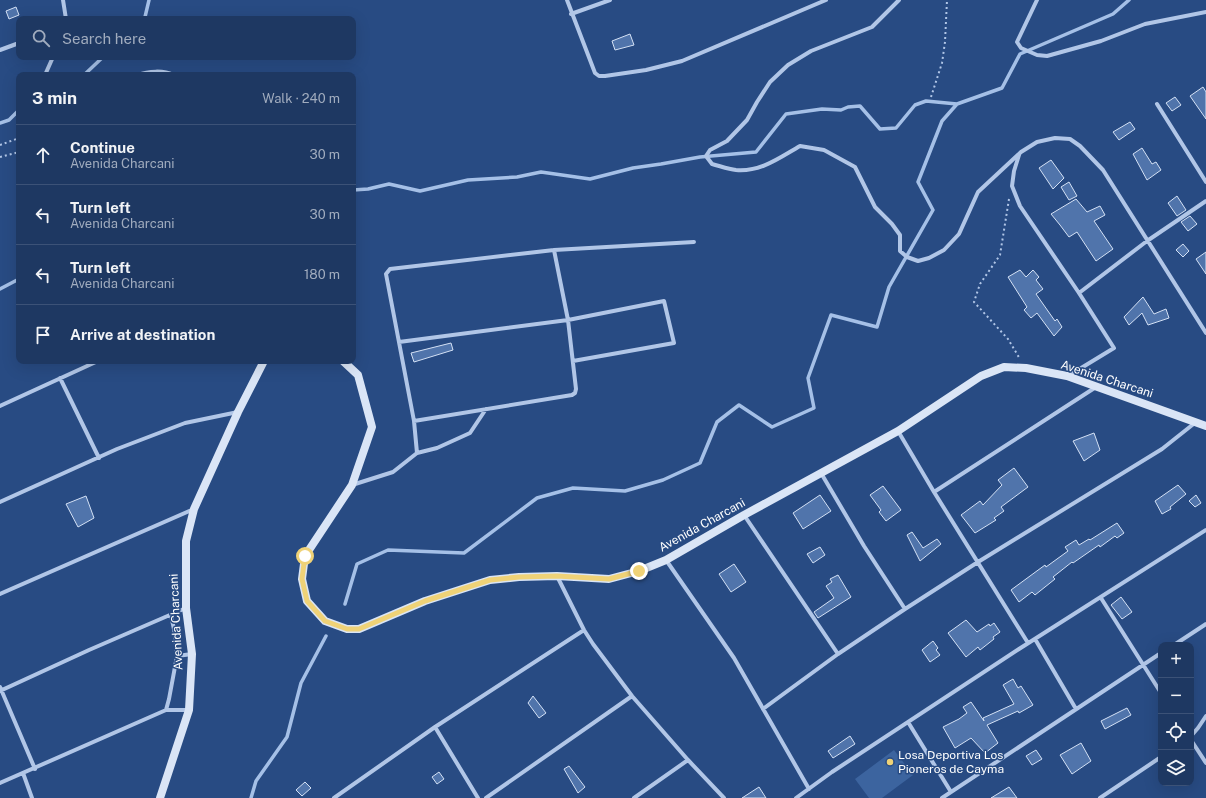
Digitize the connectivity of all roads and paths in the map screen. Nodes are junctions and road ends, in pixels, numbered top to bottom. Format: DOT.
graph roads {
  1 [pos="63,0"];
  2 [pos="567,0"];
  3 [pos="610,0"];
  4 [pos="826,0"];
  5 [pos="899,0"];
  6 [pos="947,0"];
  7 [pos="1037,0"];
  8 [pos="1206,12"];
  9 [pos="572,14"];
  10 [pos="66,16"];
  11 [pos="16,44"];
  12 [pos="0,50"];
  13 [pos="52,60"];
  14 [pos="46,72"];
  15 [pos="931,97"];
  16 [pos="1156,104"];
  17 [pos="16,139"];
  18 [pos="0,144"];
  19 [pos="16,153"];
  20 [pos="1019,155"];
  21 [pos="0,157"];
  22 [pos="1206,182"];
  23 [pos="1012,186"];
  24 [pos="1206,201"];
  25 [pos="1147,241"];
  26 [pos="694,242"];
  27 [pos="554,250"];
  28 [pos="1078,292"];
  29 [pos="568,320"];
  30 [pos="1206,333"];
  31 [pos="399,342"];
  32 [pos="573,361"];
  33 [pos="91,364"];
  34 [pos="262,364"];
  35 [pos="346,364"];
  36 [pos="1026,368"];
  37 [pos="1067,376"];
  38 [pos="60,378"];
  39 [pos="1097,386"];
  40 [pos="0,406"];
  41 [pos="486,409"];
  42 [pos="238,412"];
  43 [pos="414,421"];
  44 [pos="1197,422"];
  45 [pos="1206,426"];
  46 [pos="898,431"];
  47 [pos="417,453"];
  48 [pos="98,458"];
  49 [pos="821,473"];
  50 [pos="352,485"];
  51 [pos="934,492"];
  52 [pos="0,502"];
  53 [pos="194,508"];
  54 [pos="744,515"];
  55 [pos="1206,530"];
  56 [pos="666,560"];
  57 [pos="978,562"];
  58 [pos="557,576"];
  59 [pos="0,594"];
  60 [pos="1101,598"];
  61 [pos="186,608"];
  62 [pos="905,609"];
  63 [pos="171,615"];
  64 [pos="1206,624"];
  65 [pos="584,630"];
  66 [pos="1035,639"];
  67 [pos="1179,642"];
  68 [pos="1028,644"];
  69 [pos="192,654"];
  70 [pos="838,654"];
  71 [pos="1158,655"];
  72 [pos="177,656"];
  73 [pos="1143,665"];
  74 [pos="1158,688"];
  75 [pos="1,690"];
  76 [pos="632,696"];
  77 [pos="763,709"];
  78 [pos="1076,709"];
  79 [pos="166,710"];
  80 [pos="189,710"];
  81 [pos="1206,716"];
  82 [pos="908,722"];
  83 [pos="435,727"];
  84 [pos="1194,733"];
  85 [pos="1194,745"];
  86 [pos="1158,759"];
  87 [pos="688,760"];
  88 [pos="1206,763"];
  89 [pos="35,769"];
  90 [pos="23,773"];
  91 [pos="0,783"];
  92 [pos="809,789"];
  93 [pos="951,792"];
  94 [pos="32,798"];
  95 [pos="160,798"];
  96 [pos="334,798"];
  97 [pos="478,798"];
  98 [pos="486,798"];
  99 [pos="634,798"];
  100 [pos="724,798"];
  101 [pos="796,798"];
  102 [pos="942,798"];
  103 [pos="1100,798"];
  1 -- 10 [label="street"];
  2 -- 9 [label="street"];
  3 -- 9 [label="street"];
  4 -- 9 [label="street"];
  5 -- 20 [label="street"];
  6 -- 15 [label="path"];
  7 -- 8 [label="street"];
  11 -- 12 [label="street"];
  13 -- 14 [label="street"];
  16 -- 22 [label="street"];
  17 -- 18 [label="path"];
  19 -- 21 [label="path"];
  20 -- 23 [label="street"];
  20 -- 25 [label="street"];
  23 -- 28 [label="street"];
  23 -- 36 [label="path"];
  24 -- 25 [label="street"];
  25 -- 28 [label="street"];
  25 -- 30 [label="street"];
  26 -- 27 [label="street"];
  27 -- 29 [label="street"];
  27 -- 31 [label="street"];
  28 -- 37 [label="street"];
  29 -- 31 [label="street"];
  29 -- 32 [label="street"];
  29 -- 32 [label="street"];
  31 -- 43 [label="street"];
  32 -- 41 [label="street"];
  33 -- 38 [label="street"];
  34 -- 42 [label="main road, Avenida Charcani"];
  35 -- 50 [label="main road, Avenida Charcani"];
  36 -- 37 [label="main road, Avenida Charcani"];
  36 -- 46 [label="main road, Avenida Charcani"];
  37 -- 39 [label="main road, Avenida Charcani"];
  38 -- 40 [label="street"];
  38 -- 48 [label="street"];
  39 -- 44 [label="main road, Avenida Charcani"];
  39 -- 51 [label="street"];
  41 -- 43 [label="street"];
  41 -- 47 [label="street"];
  42 -- 48 [label="street"];
  42 -- 53 [label="main road, Avenida Charcani"];
  43 -- 47 [label="street"];
  44 -- 45 [label="main road, Avenida Charcani"];
  44 -- 57 [label="street"];
  46 -- 49 [label="main road, Avenida Charcani"];
  46 -- 51 [label="street"];
  47 -- 50 [label="street"];
  48 -- 52 [label="street"];
  49 -- 54 [label="main road, Avenida Charcani"];
  49 -- 62 [label="street"];
  50 -- 58 [label="main road, Avenida Charcani"];
  51 -- 57 [label="street"];
  53 -- 59 [label="street"];
  53 -- 61 [label="main road, Avenida Charcani"];
  54 -- 56 [label="main road, Avenida Charcani"];
  54 -- 70 [label="street"];
  55 -- 60 [label="street"];
  56 -- 58 [label="main road, Avenida Charcani"];
  56 -- 77 [label="street"];
  57 -- 62 [label="street"];
  57 -- 68 [label="street"];
  58 -- 65 [label="street"];
  60 -- 66 [label="street"];
  60 -- 73 [label="street"];
  61 -- 63 [label="street"];
  61 -- 69 [label="main road, Avenida Charcani"];
  62 -- 70 [label="street"];
  63 -- 72 [label="street"];
  63 -- 75 [label="street"];
  64 -- 67 [label="street"];
  65 -- 76 [label="street"];
  65 -- 83 [label="street"];
  66 -- 68 [label="street"];
  66 -- 78 [label="street"];
  68 -- 82 [label="street"];
  69 -- 72 [label="street"];
  69 -- 80 [label="main road, Avenida Charcani"];
  70 -- 77 [label="street"];
  71 -- 73 [label="street"];
  72 -- 79 [label="street"];
  73 -- 74 [label="street"];
  73 -- 78 [label="street"];
  75 -- 89 [label="street"];
  76 -- 87 [label="street"];
  76 -- 98 [label="street"];
  77 -- 92 [label="street"];
  78 -- 93 [label="street"];
  79 -- 80 [label="street"];
  79 -- 89 [label="street"];
  80 -- 95 [label="main road, Avenida Charcani"];
  81 -- 84 [label="street"];
  82 -- 92 [label="street"];
  82 -- 93 [label="street"];
  83 -- 96 [label="street"];
  83 -- 97 [label="street"];
  85 -- 88 [label="street"];
  86 -- 103 [label="street"];
  87 -- 99 [label="street"];
  87 -- 100 [label="street"];
  89 -- 90 [label="street"];
  90 -- 91 [label="street"];
  90 -- 94 [label="street"];
  92 -- 101 [label="street"];
  93 -- 102 [label="street"];
}
